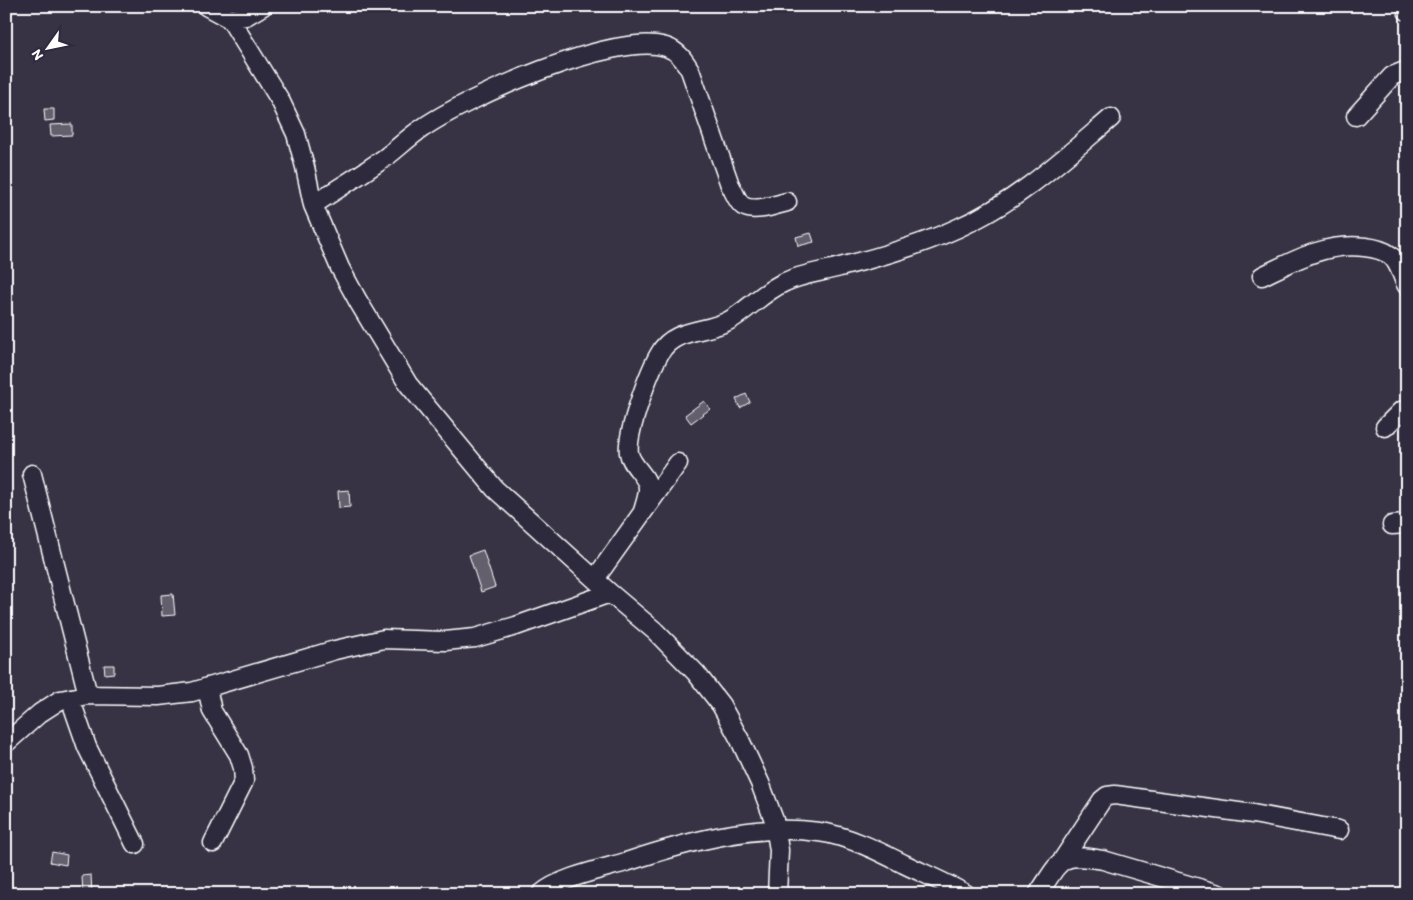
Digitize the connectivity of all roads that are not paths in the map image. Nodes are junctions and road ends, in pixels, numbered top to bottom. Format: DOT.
graph roads {
  1 [pos="206,6"];
  2 [pos="263,6"];
  3 [pos="1406,6"];
  4 [pos="1407,10"];
  5 [pos="240,14"];
  6 [pos="1407,70"];
  7 [pos="1356,116"];
  8 [pos="1111,118"];
  9 [pos="787,202"];
  10 [pos="313,205"];
  11 [pos="1262,276"];
  12 [pos="1407,286"];
  13 [pos="1407,409"];
  14 [pos="1385,427"];
  15 [pos="678,463"];
  16 [pos="32,474"];
  17 [pos="643,511"];
  18 [pos="595,579"];
  19 [pos="610,593"];
  20 [pos="207,687"];
  21 [pos="88,695"];
  22 [pos="70,698"];
  23 [pos="6,743"];
  24 [pos="776,830"];
  25 [pos="1339,830"];
  26 [pos="213,843"];
  27 [pos="135,844"];
  28 [pos="1063,860"];
  29 [pos="541,894"];
  30 [pos="777,894"];
  31 [pos="966,894"];
  32 [pos="1038,894"];
  33 [pos="1219,894"];
  1 -- 5 [label="street"];
  2 -- 5 [label="street"];
  3 -- 4 [label="street"];
  5 -- 10 [label="street"];
  6 -- 7 [label="street"];
  8 -- 17 [label="street"];
  9 -- 10 [label="street"];
  10 -- 18 [label="street"];
  11 -- 12 [label="street"];
  13 -- 14 [label="street"];
  15 -- 17 [label="street"];
  16 -- 21 [label="street"];
  17 -- 18 [label="street"];
  18 -- 19 [label="street"];
  19 -- 20 [label="street"];
  19 -- 24 [label="street"];
  20 -- 21 [label="street"];
  20 -- 26 [label="street"];
  21 -- 22 [label="street"];
  22 -- 23 [label="street"];
  22 -- 27 [label="street"];
  24 -- 29 [label="street"];
  24 -- 30 [label="street"];
  24 -- 31 [label="street"];
  25 -- 28 [label="street"];
  28 -- 32 [label="street"];
  28 -- 33 [label="street"];
}
